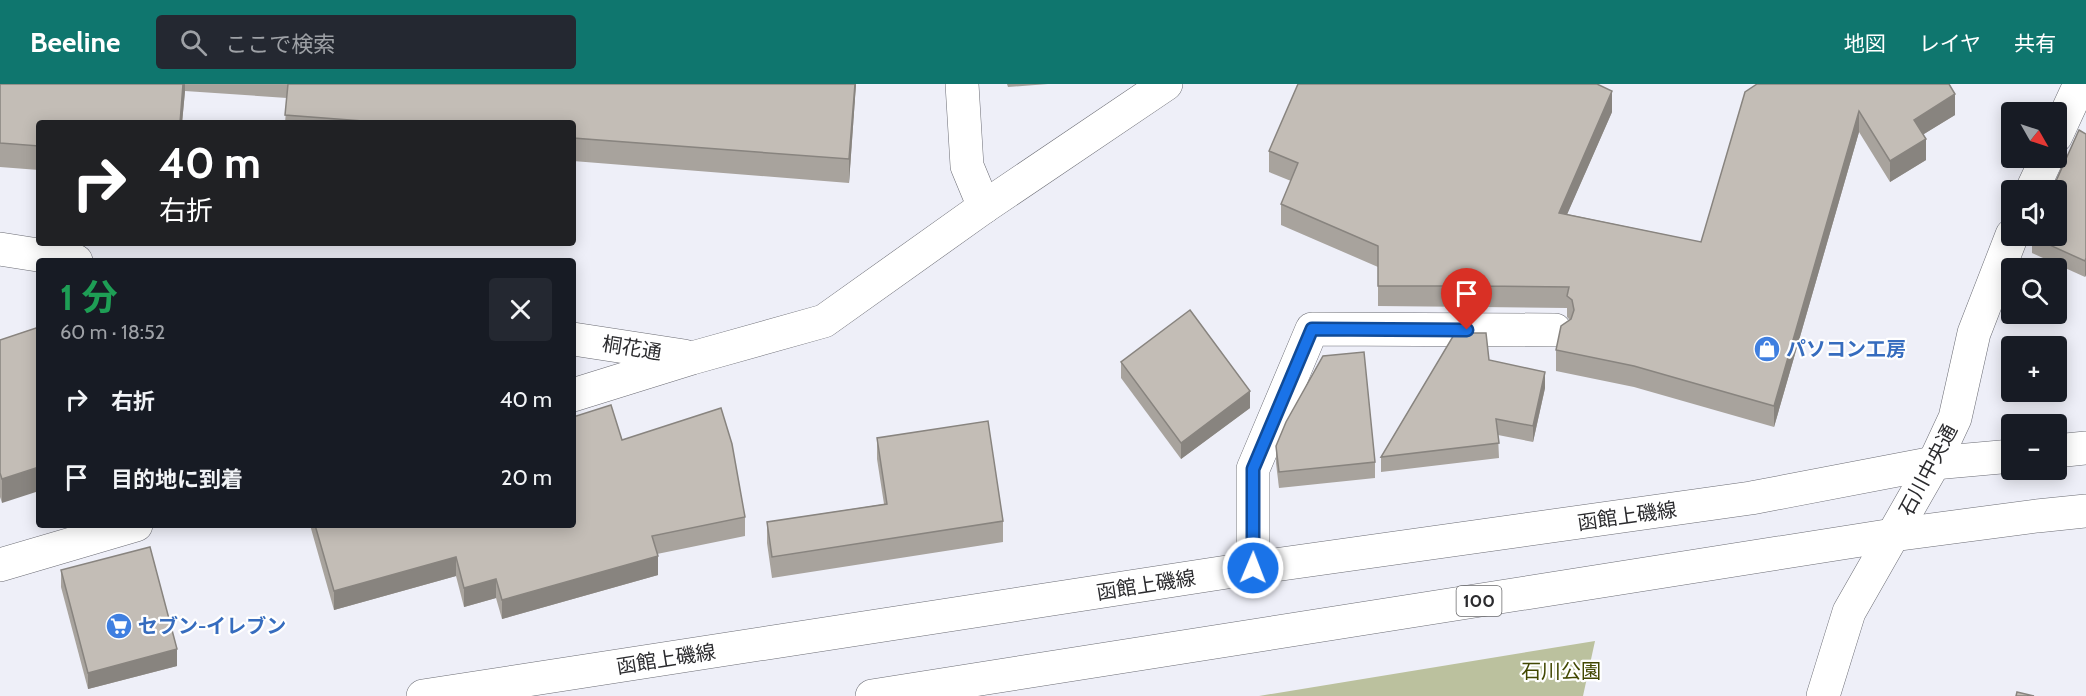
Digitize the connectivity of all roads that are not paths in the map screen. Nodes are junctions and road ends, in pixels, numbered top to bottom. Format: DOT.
graph roads {
  1 [pos="962,84"];
  2 [pos="1166,84"];
  3 [pos="2080,84"];
  4 [pos="2067,112"];
  5 [pos="984,207"];
  6 [pos="2008,246"];
  7 [pos="0,249"];
  8 [pos="57,258"];
  9 [pos="1555,330"];
  10 [pos="576,339"];
  11 [pos="692,358"];
  12 [pos="576,394"];
  13 [pos="2086,448"];
  14 [pos="2067,450"];
  15 [pos="2001,457"];
  16 [pos="1934,463"];
  17 [pos="2086,511"];
  18 [pos="126,528"];
  19 [pos="1893,535"];
  20 [pos="0,565"];
  21 [pos="1253,568"];
  22 [pos="423,696"];
  23 [pos="872,696"];
  24 [pos="1823,696"];
  1 -- 5 [label="main road"];
  2 -- 5 [label="main road"];
  3 -- 4 [label="main road"];
  5 -- 11 [label="main road"];
  6 -- 16 [label="main road, 石川中央通"];
  7 -- 8 [label="main road"];
  9 -- 21 [label="main road"];
  10 -- 11 [label="main road, 桐花通"];
  11 -- 12 [label="main road"];
  13 -- 14 [label="main road"];
  15 -- 16 [label="main road, 函館上磯線"];
  16 -- 19 [label="main road, 石川中央通"];
  16 -- 21 [label="main road, 函館上磯線"];
  17 -- 19 [label="main road, 100"];
  18 -- 20 [label="main road"];
  19 -- 23 [label="main road, 100"];
  19 -- 24 [label="main road, 石川中央通"];
  21 -- 22 [label="main road, 函館上磯線"];
}
